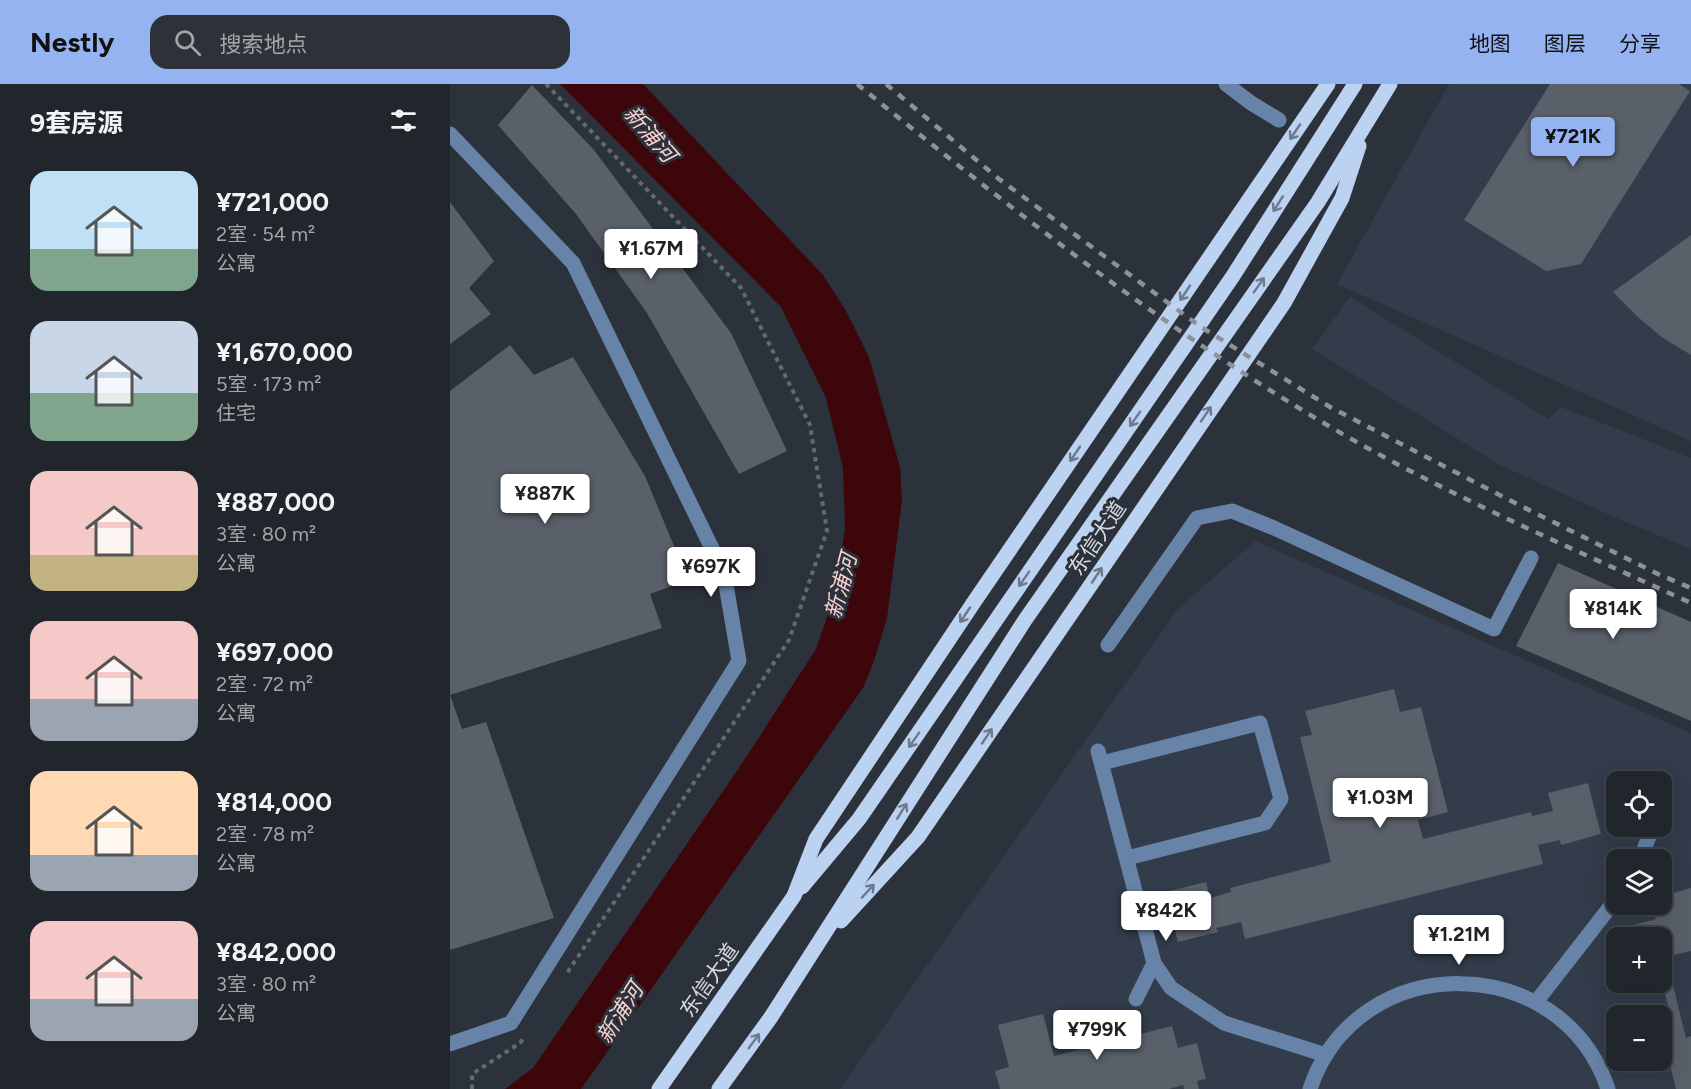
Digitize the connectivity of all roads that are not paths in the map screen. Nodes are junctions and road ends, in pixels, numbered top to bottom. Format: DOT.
graph roads {
  1 [pos="1226,84"];
  2 [pos="1328,84"];
  3 [pos="1355,84"];
  4 [pos="1390,84"];
  5 [pos="1279,120"];
  6 [pos="1368,120"];
  7 [pos="450,134"];
  8 [pos="1531,558"];
  9 [pos="1108,645"];
  10 [pos="1127,858"];
  11 [pos="794,896"];
  12 [pos="1606,912"];
  13 [pos="814,949"];
  14 [pos="1154,963"];
  15 [pos="1136,999"];
  16 [pos="1536,1002"];
  17 [pos="450,1044"];
  18 [pos="1326,1055"];
  19 [pos="659,1089"];
  20 [pos="720,1089"];
  21 [pos="1310,1089"];
  22 [pos="1608,1089"];
  1 -- 5 [label="street"];
  2 -- 11 [label="main road, 东信大道, one-way"];
  3 -- 11 [label="main road, 东信大道, one-way"];
  4 -- 6 [label="main road, 东信大道"];
  13 -- 6 [label="main road, 东信大道, one-way"];
  13 -- 6 [label="main road, 东信大道, one-way"];
  7 -- 17 [label="street"];
  8 -- 9 [label="street"];
  10 -- 10 [label="street"];
  10 -- 14 [label="street"];
  11 -- 19 [label="main road, 东信大道"];
  12 -- 16 [label="street"];
  20 -- 13 [label="main road, 东信大道, one-way"];
  14 -- 15 [label="street"];
  14 -- 18 [label="street"];
  16 -- 18 [label="street"];
  16 -- 22 [label="street"];
  18 -- 21 [label="street"];
}
